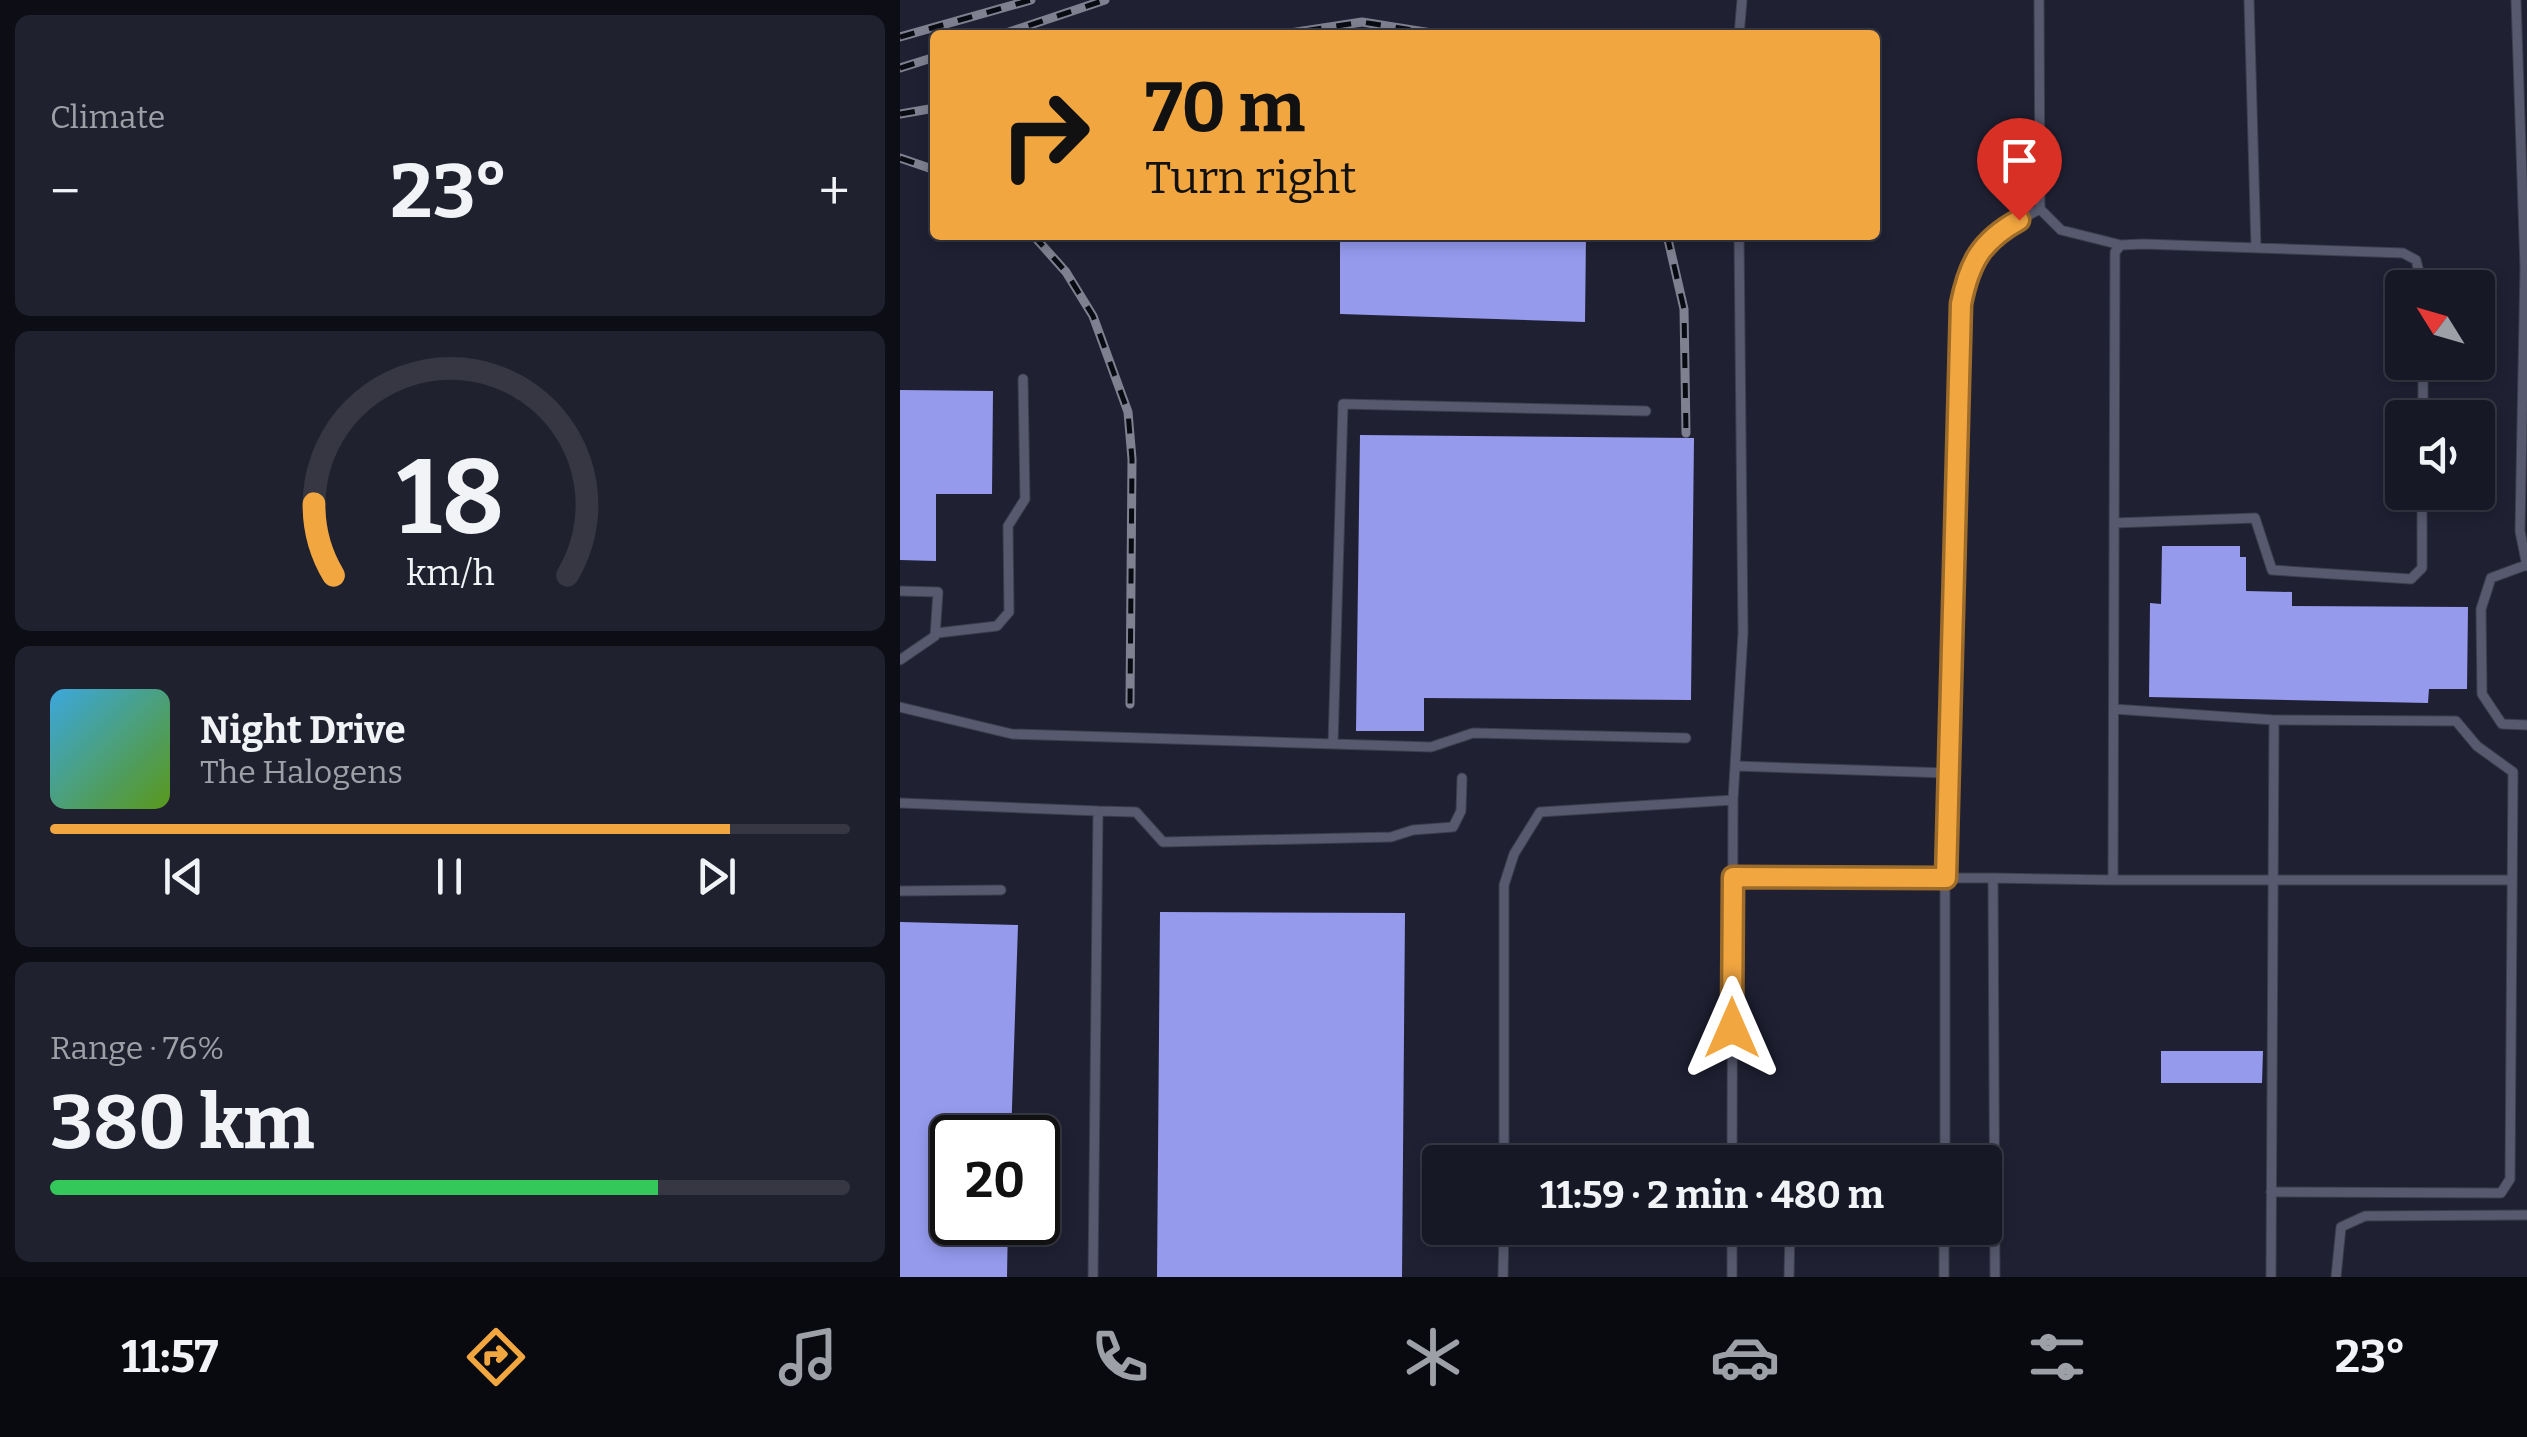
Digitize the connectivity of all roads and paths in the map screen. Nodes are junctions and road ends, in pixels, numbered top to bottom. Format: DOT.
graph roads {
  1 [pos="1742,0"];
  2 [pos="2039,0"];
  3 [pos="2249,0"];
  4 [pos="2516,0"];
  5 [pos="1739,30"];
  6 [pos="2040,210"];
  7 [pos="1739,240"];
  8 [pos="2121,245"];
  9 [pos="2256,248"];
  10 [pos="2418,270"];
  11 [pos="1023,379"];
  12 [pos="1646,411"];
  13 [pos="2422,510"];
  14 [pos="2114,523"];
  15 [pos="2526,566"];
  16 [pos="900,592"];
  17 [pos="937,633"];
  18 [pos="900,660"];
  19 [pos="900,707"];
  20 [pos="2114,709"];
  21 [pos="2274,720"];
  22 [pos="2527,725"];
  23 [pos="1686,738"];
  24 [pos="1333,744"];
  25 [pos="1735,766"];
  26 [pos="1947,773"];
  27 [pos="1462,778"];
  28 [pos="1733,800"];
  29 [pos="900,803"];
  30 [pos="1098,812"];
  31 [pos="1733,877"];
  32 [pos="2273,877"];
  33 [pos="1946,878"];
  34 [pos="1993,878"];
  35 [pos="2113,880"];
  36 [pos="2512,880"];
  37 [pos="1001,890"];
  38 [pos="900,891"];
  39 [pos="1504,1145"];
  40 [pos="1732,1145"];
  41 [pos="1944,1145"];
  42 [pos="2271,1192"];
  43 [pos="2527,1215"];
  44 [pos="1503,1245"];
  45 [pos="1732,1245"];
  46 [pos="1790,1245"];
  47 [pos="1944,1245"];
  48 [pos="1094,1277"];
  49 [pos="1502,1277"];
  50 [pos="1732,1277"];
  51 [pos="1789,1277"];
  52 [pos="1944,1277"];
  53 [pos="1996,1277"];
  54 [pos="2271,1277"];
  55 [pos="2336,1277"];
  1 -- 5 [label="lane"];
  2 -- 6 [label="lane"];
  3 -- 9 [label="lane"];
  4 -- 15 [label="lane"];
  6 -- 8 [label="lane"];
  6 -- 26 [label="lane"];
  7 -- 25 [label="lane"];
  8 -- 9 [label="lane"];
  8 -- 14 [label="lane"];
  9 -- 10 [label="lane"];
  11 -- 17 [label="lane"];
  12 -- 24 [label="lane"];
  13 -- 14 [label="lane"];
  14 -- 20 [label="lane"];
  15 -- 22 [label="lane"];
  16 -- 17 [label="lane"];
  17 -- 18 [label="lane"];
  19 -- 24 [label="lane"];
  20 -- 21 [label="lane"];
  20 -- 35 [label="lane"];
  21 -- 32 [label="lane"];
  21 -- 36 [label="lane"];
  23 -- 24 [label="lane"];
  25 -- 26 [label="lane"];
  25 -- 28 [label="lane"];
  26 -- 33 [label="lane"];
  27 -- 30 [label="lane"];
  28 -- 31 [label="lane"];
  28 -- 39 [label="lane"];
  29 -- 30 [label="lane"];
  30 -- 48 [label="lane"];
  31 -- 33 [label="lane"];
  31 -- 40 [label="lane"];
  32 -- 35 [label="lane"];
  32 -- 36 [label="lane"];
  32 -- 42 [label="lane"];
  33 -- 34 [label="lane"];
  33 -- 41 [label="lane"];
  34 -- 35 [label="lane"];
  34 -- 53 [label="lane"];
  36 -- 42 [label="lane"];
  37 -- 38 [label="lane"];
  42 -- 54 [label="lane"];
  43 -- 55 [label="lane"];
  44 -- 49 [label="lane"];
  45 -- 50 [label="lane"];
  46 -- 51 [label="lane"];
  47 -- 52 [label="lane"];
}
